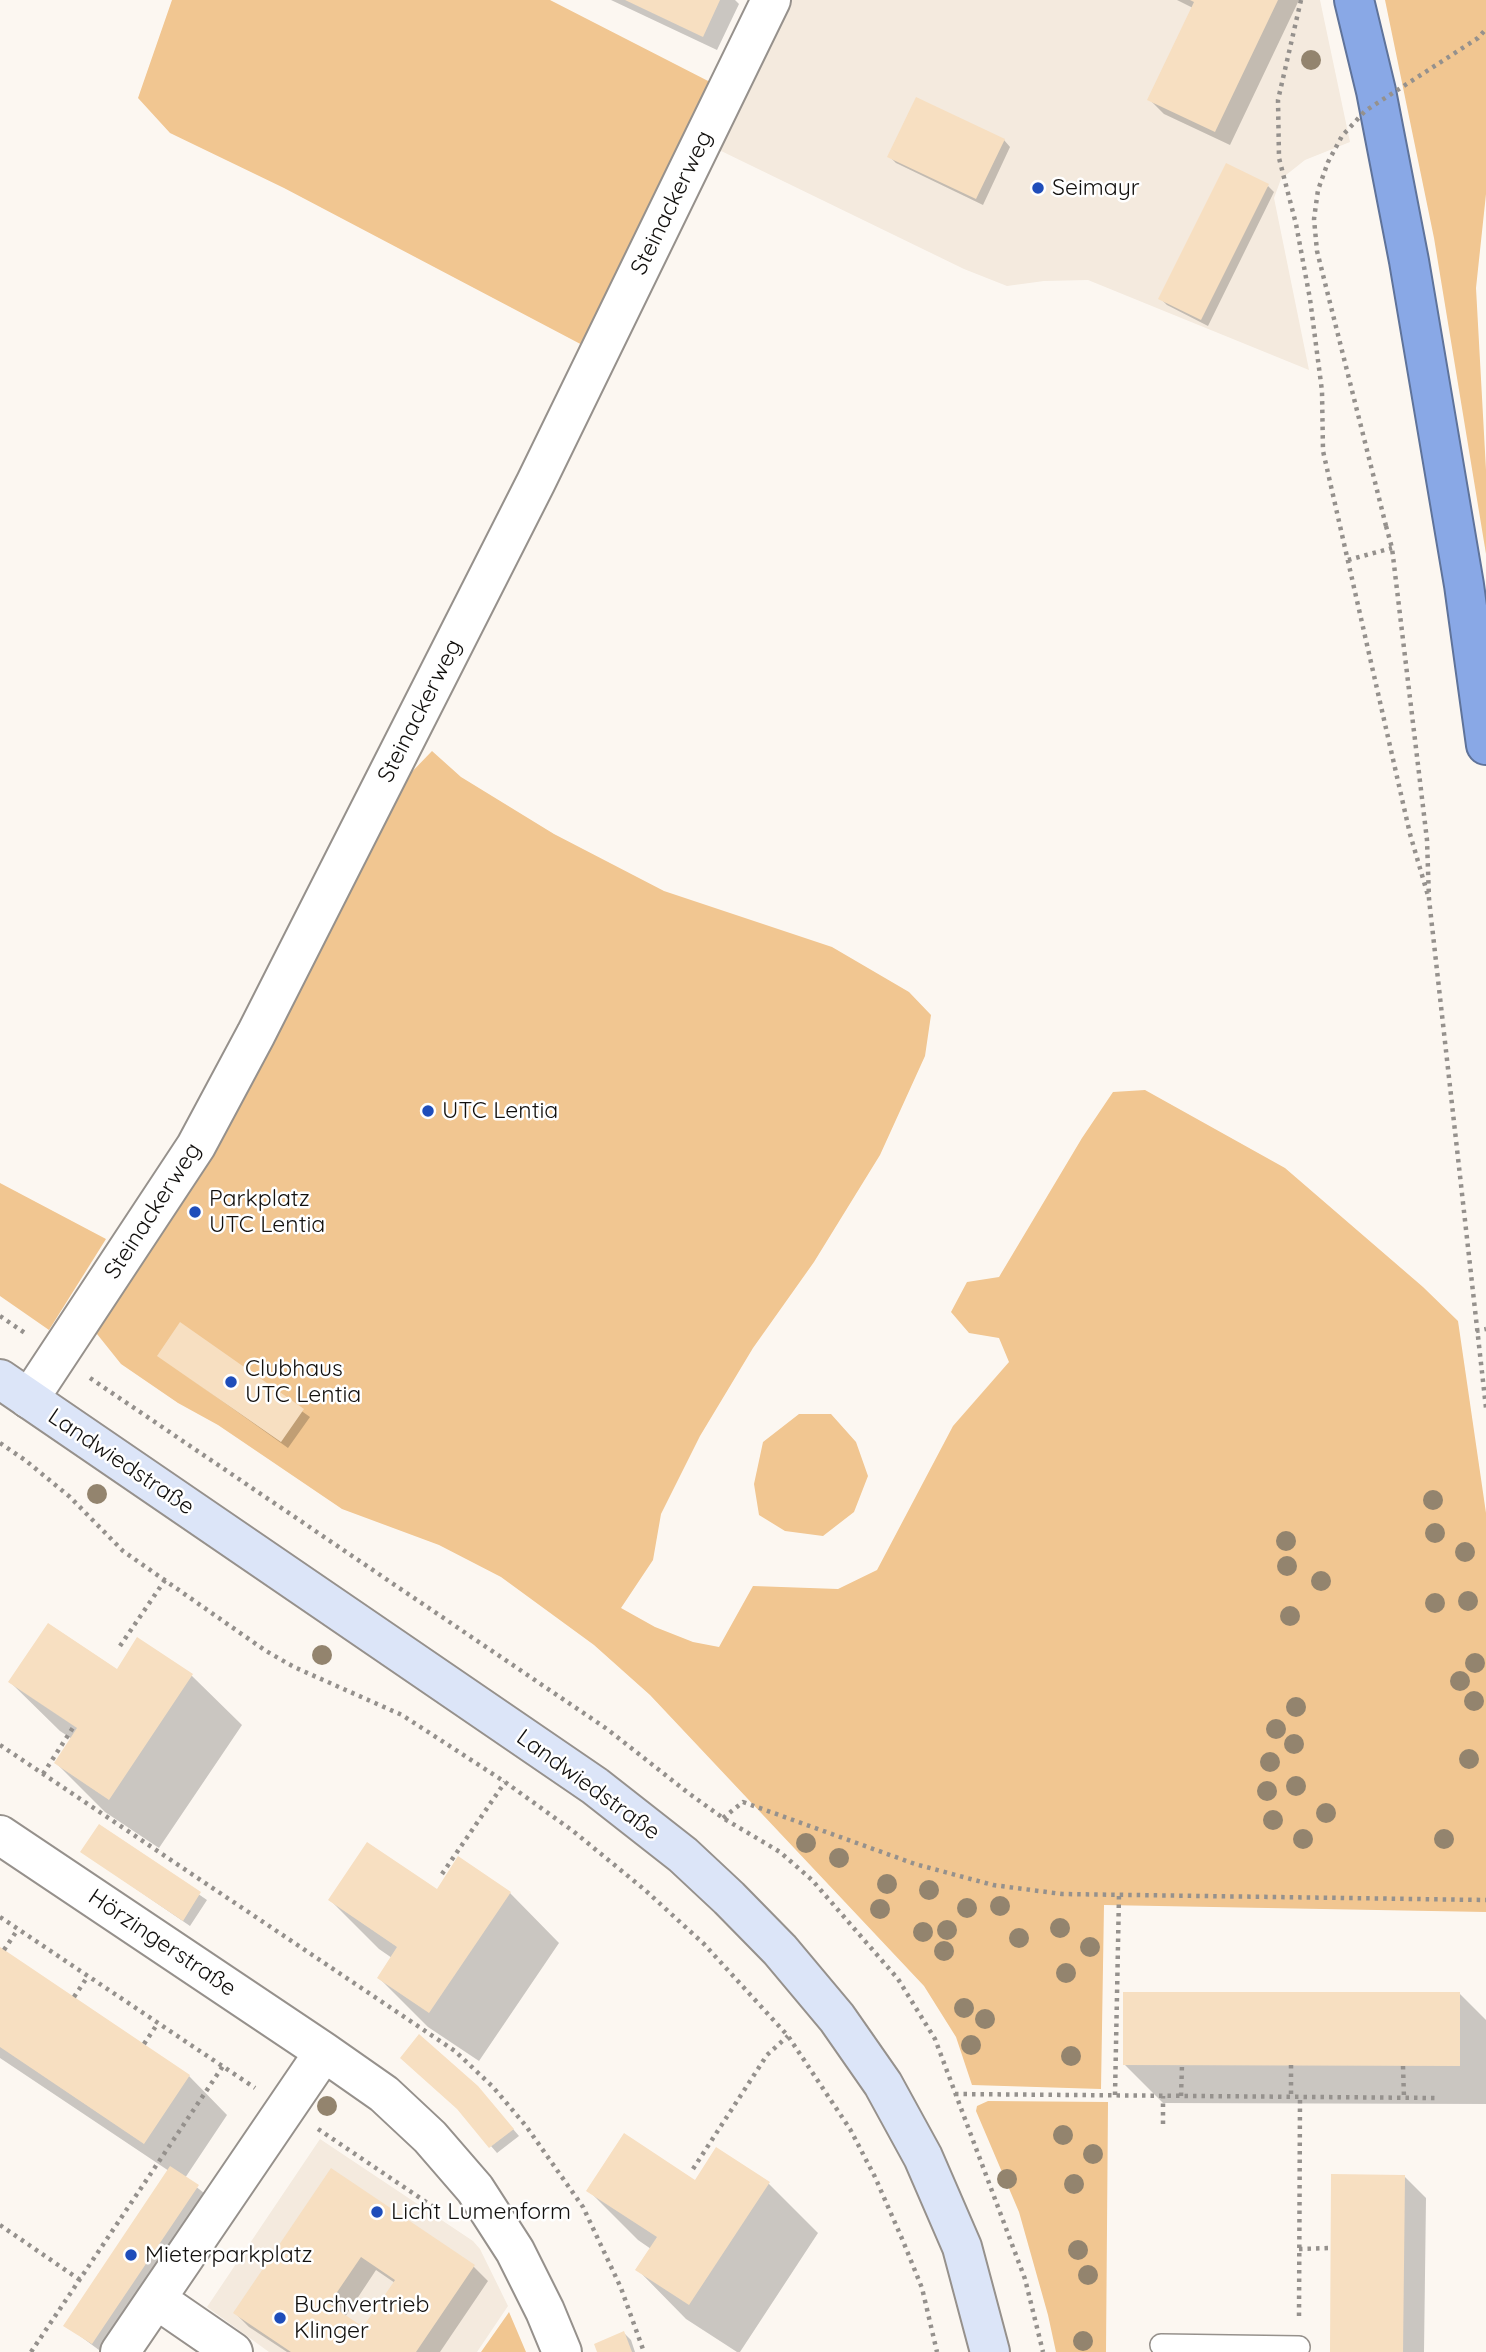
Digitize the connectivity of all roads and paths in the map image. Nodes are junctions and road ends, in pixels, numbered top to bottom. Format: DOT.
graph roads {
  1 [pos="771,0"];
  2 [pos="1301,0"];
  3 [pos="1354,0"];
  4 [pos="1486,29"];
  5 [pos="1392,548"];
  6 [pos="1348,560"];
  7 [pos="1486,745"];
  8 [pos="1429,899"];
  9 [pos="0,1316"];
  10 [pos="1486,1329"];
  11 [pos="1476,1331"];
  12 [pos="59,1356"];
  13 [pos="14,1389"];
  14 [pos="1486,1408"];
  15 [pos="0,1443"];
  16 [pos="165,1580"];
  17 [pos="120,1646"];
  18 [pos="74,1726"];
  19 [pos="0,1745"];
  20 [pos="43,1774"];
  21 [pos="505,1782"];
  22 [pos="0,1835"];
  23 [pos="442,1874"];
  24 [pos="1119,1895"];
  25 [pos="1486,1900"];
  26 [pos="18,1929"];
  27 [pos="4,1950"];
  28 [pos="88,1976"];
  29 [pos="74,1997"];
  30 [pos="158,2023"];
  31 [pos="788,2036"];
  32 [pos="144,2044"];
  33 [pos="324,2052"];
  34 [pos="1182,2065"];
  35 [pos="1290,2065"];
  36 [pos="223,2066"];
  37 [pos="1403,2066"];
  38 [pos="955,2094"];
  39 [pos="1115,2095"];
  40 [pos="1163,2096"];
  41 [pos="1181,2096"];
  42 [pos="1291,2097"];
  43 [pos="1300,2097"];
  44 [pos="1404,2098"];
  45 [pos="1435,2098"];
  46 [pos="1163,2124"];
  47 [pos="693,2169"];
  48 [pos="0,2225"];
  49 [pos="1331,2248"];
  50 [pos="1299,2249"];
  51 [pos="80,2280"];
  52 [pos="156,2299"];
  53 [pos="1161,2345"];
  54 [pos="1299,2347"];
  55 [pos="31,2352"];
  56 [pos="120,2352"];
  57 [pos="233,2352"];
  58 [pos="562,2352"];
  59 [pos="643,2352"];
  60 [pos="937,2352"];
  61 [pos="990,2352"];
  1 -- 12 [label="street, Steinackerweg"];
  2 -- 6 [label="path"];
  3 -- 7 [label="highway"];
  4 -- 5 [label="path, bridge"];
  5 -- 6 [label="path"];
  5 -- 8 [label="path"];
  6 -- 8 [label="path"];
  8 -- 11 [label="path"];
  9 -- 12 [label="path"];
  10 -- 11 [label="path"];
  11 -- 14 [label="path"];
  12 -- 13 [label="street, Steinackerweg"];
  12 -- 24 [label="path"];
  13 -- 61 [label="main road, Landwiedstraße"];
  15 -- 16 [label="path"];
  16 -- 17 [label="path"];
  16 -- 21 [label="path"];
  18 -- 20 [label="path"];
  19 -- 20 [label="path"];
  20 -- 59 [label="path"];
  21 -- 23 [label="path"];
  21 -- 31 [label="path"];
  22 -- 33 [label="street, Hörzingerstraße"];
  24 -- 25 [label="path"];
  24 -- 39 [label="path"];
  26 -- 27 [label="path"];
  28 -- 29 [label="path"];
  30 -- 32 [label="path"];
  31 -- 47 [label="path"];
  31 -- 60 [label="path"];
  33 -- 52 [label="street"];
  33 -- 58 [label="street, Hörzingerstraße"];
  34 -- 41 [label="path"];
  35 -- 42 [label="path"];
  36 -- 51 [label="path"];
  37 -- 44 [label="path"];
  38 -- 39 [label="path"];
  39 -- 40 [label="path"];
  40 -- 41 [label="path"];
  40 -- 46 [label="path"];
  41 -- 42 [label="path"];
  42 -- 43 [label="path"];
  43 -- 44 [label="path"];
  43 -- 50 [label="path"];
  44 -- 45 [label="path"];
  48 -- 51 [label="path"];
  49 -- 50 [label="path"];
  50 -- 54 [label="path"];
  51 -- 55 [label="path"];
  52 -- 56 [label="street"];
  52 -- 57 [label="street"];
  53 -- 54 [label="lane"];
}
